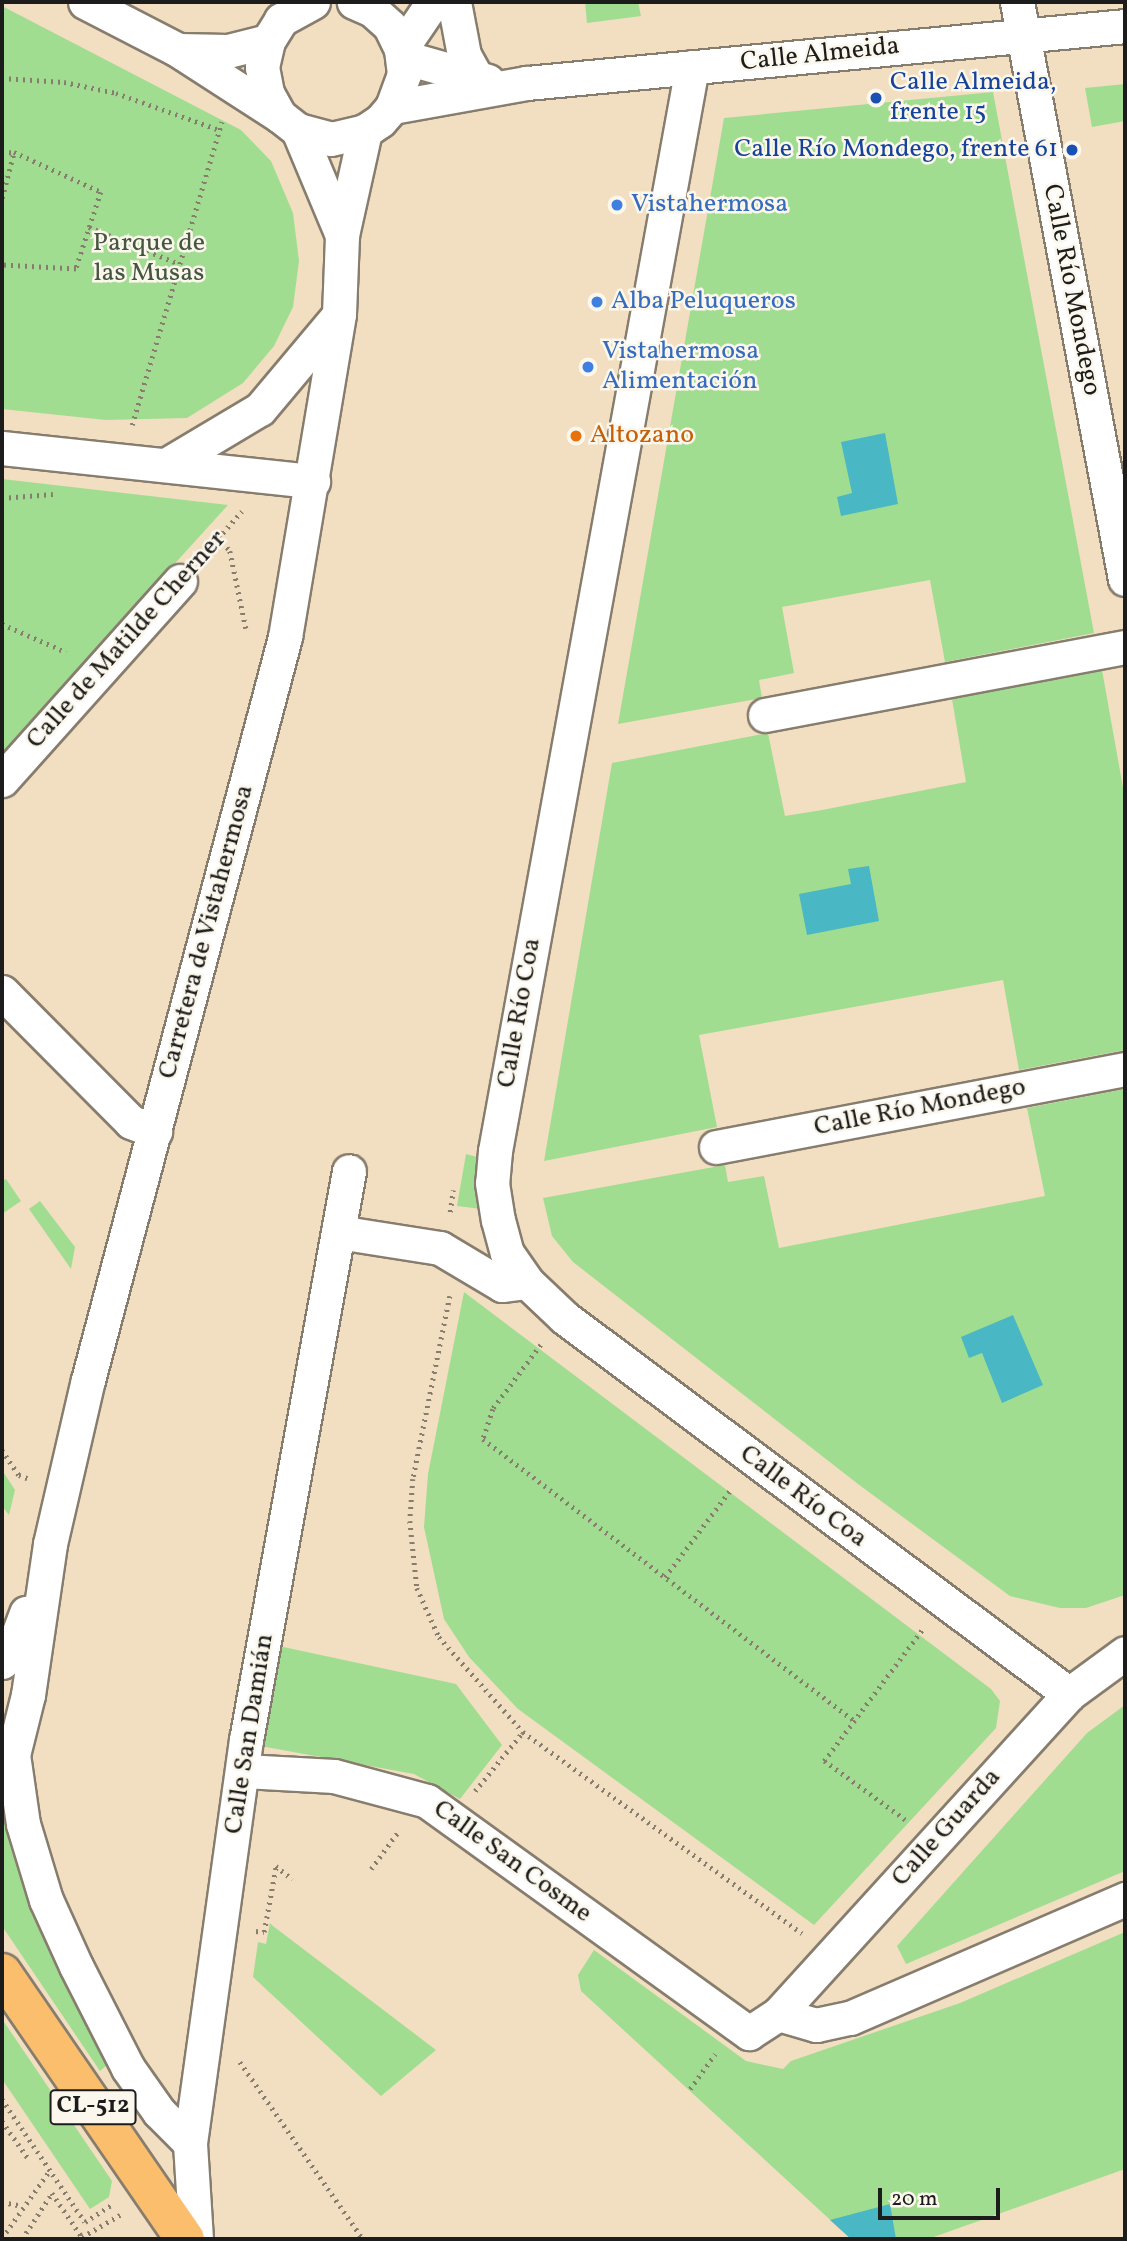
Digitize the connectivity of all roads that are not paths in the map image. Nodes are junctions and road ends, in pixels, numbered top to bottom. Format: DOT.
graph roads {
  1 [pos="85,2"];
  2 [pos="354,2"];
  3 [pos="433,2"];
  4 [pos="454,2"];
  5 [pos="1017,2"];
  6 [pos="305,3"];
  7 [pos="1125,26"];
  8 [pos="1020,35"];
  9 [pos="268,41"];
  10 [pos="178,50"];
  11 [pos="402,53"];
  12 [pos="692,67"];
  13 [pos="478,80"];
  14 [pos="515,85"];
  15 [pos="392,107"];
  16 [pos="289,123"];
  17 [pos="365,131"];
  18 [pos="342,235"];
  19 [pos="339,314"];
  20 [pos="2,448"];
  21 [pos="166,465"];
  22 [pos="313,481"];
  23 [pos="1125,579"];
  24 [pos="180,581"];
  25 [pos="1125,647"];
  26 [pos="765,715"];
  27 [pos="2,780"];
  28 [pos="2,992"];
  29 [pos="1125,1069"];
  30 [pos="155,1131"];
  31 [pos="716,1147"];
  32 [pos="349,1171"];
  33 [pos="338,1232"];
  34 [pos="527,1282"];
  35 [pos="50,1544"];
  36 [pos="1125,1653"];
  37 [pos="2,1662"];
  38 [pos="1069,1694"];
  39 [pos="8,1748"];
  40 [pos="244,1771"];
  41 [pos="1125,1899"];
  42 [pos="2,1973"];
  43 [pos="778,2014"];
  44 [pos="749,2033"];
  45 [pos="190,2143"];
  46 [pos="185,2239"];
  47 [pos="196,2239"];
  1 -- 10 [label="street"];
  2 -- 11 [label="street"];
  3 -- 11 [label="street"];
  4 -- 13 [label="street"];
  5 -- 8 [label="street, Calle Río Mondego"];
  6 -- 9 [label="street"];
  7 -- 8 [label="street, Calle Almeida"];
  8 -- 12 [label="street, Calle Almeida"];
  8 -- 23 [label="street, Calle Río Mondego"];
  9 -- 10 [label="street"];
  9 -- 16 [label="street, Carretera de Vistahermosa"];
  10 -- 16 [label="street"];
  11 -- 13 [label="street, Calle Almeida"];
  11 -- 15 [label="street"];
  12 -- 14 [label="street, Calle Almeida"];
  12 -- 34 [label="street, Calle Río Coa"];
  13 -- 14 [label="street, Calle Almeida"];
  14 -- 15 [label="street, Calle Almeida"];
  15 -- 17 [label="street"];
  16 -- 17 [label="street"];
  16 -- 18 [label="street, Carretera de Vistahermosa"];
  17 -- 18 [label="street, Carretera de Vistahermosa"];
  18 -- 19 [label="street, Carretera de Vistahermosa"];
  19 -- 21 [label="street"];
  19 -- 22 [label="street, Carretera de Vistahermosa"];
  20 -- 21 [label="street"];
  21 -- 22 [label="street"];
  22 -- 30 [label="street, Carretera de Vistahermosa"];
  24 -- 27 [label="street, Calle de Matilde Cherner"];
  25 -- 26 [label="street"];
  28 -- 30 [label="street"];
  29 -- 31 [label="street, Calle Río Mondego"];
  30 -- 35 [label="street, Carretera de Vistahermosa"];
  32 -- 33 [label="street, Calle San Damián"];
  33 -- 34 [label="street"];
  33 -- 40 [label="street, Calle San Damián"];
  34 -- 38 [label="street, Calle Río Coa"];
  35 -- 37 [label="street, Carretera de Vistahermosa"];
  35 -- 39 [label="street, Carretera de Vistahermosa"];
  36 -- 38 [label="street, Calle Guarda"];
  38 -- 43 [label="street, Calle Guarda"];
  39 -- 45 [label="street, Carretera de Vistahermosa"];
  40 -- 44 [label="street, Calle San Cosme"];
  40 -- 45 [label="street, Calle San Damián"];
  41 -- 43 [label="street"];
  42 -- 46 [label="main road, CL-512"];
  43 -- 44 [label="street, Calle Guarda"];
  45 -- 47 [label="street, Calle San Damián"];
}
